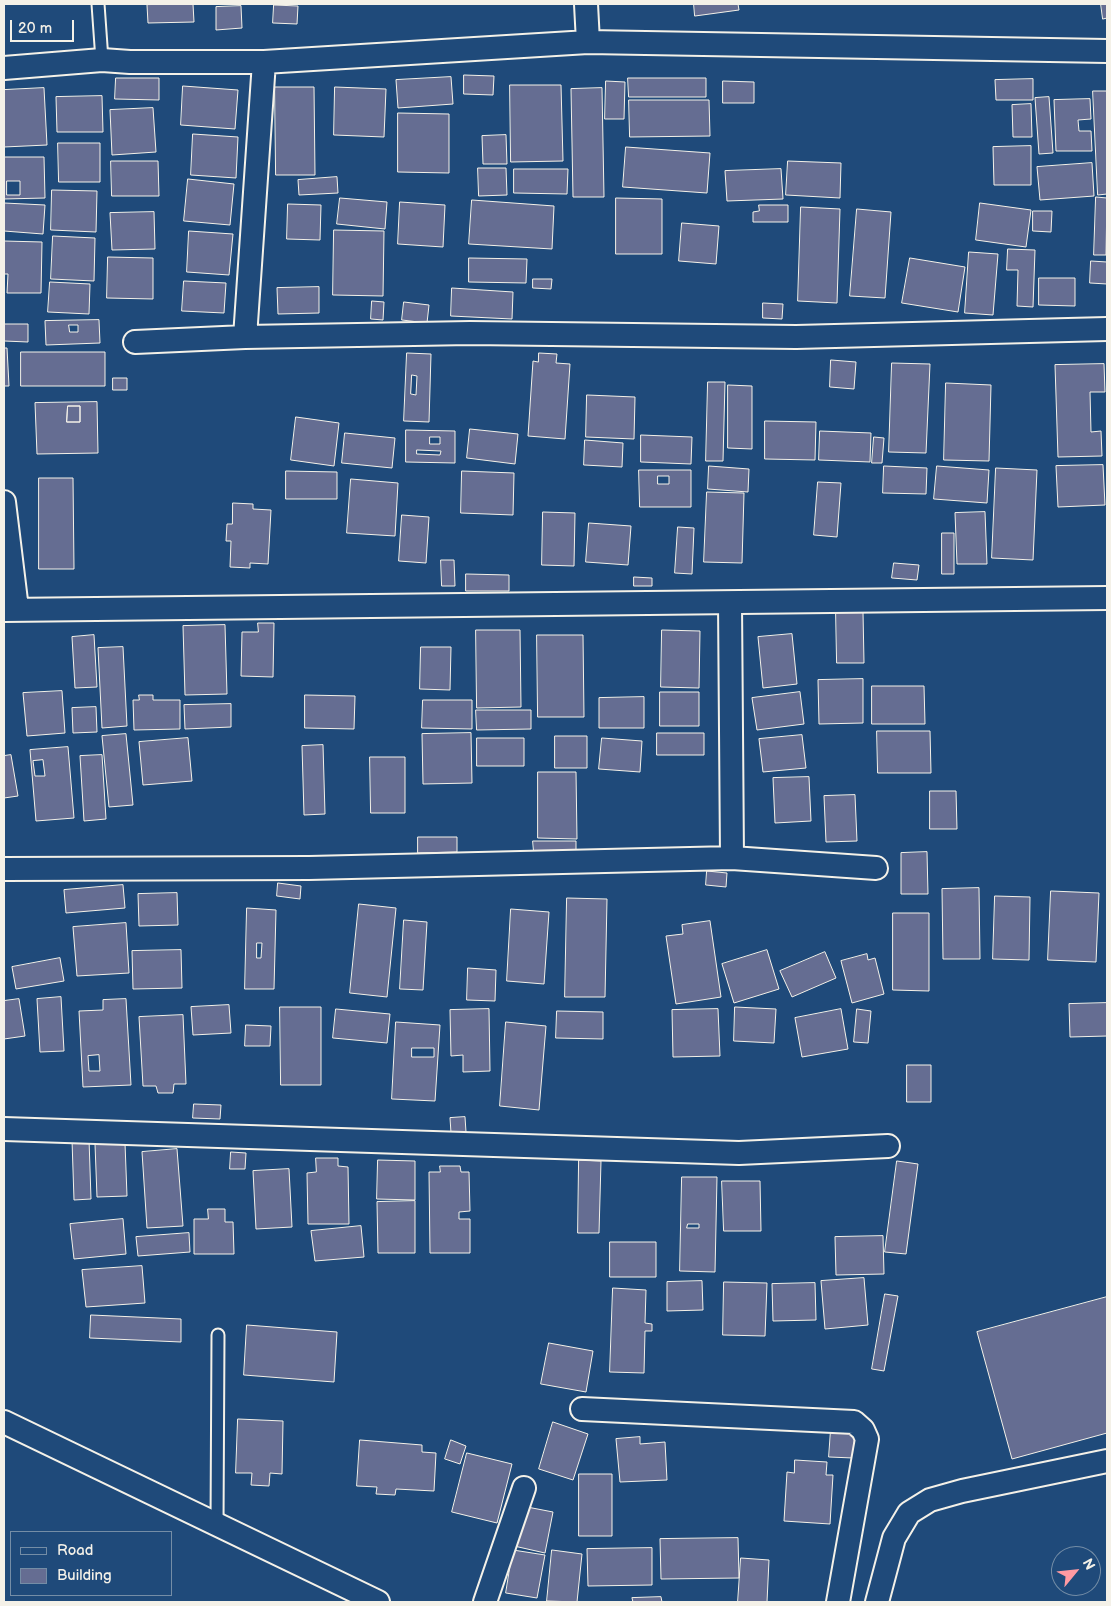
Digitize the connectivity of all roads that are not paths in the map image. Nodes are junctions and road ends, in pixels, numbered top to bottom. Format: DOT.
graph roads {
  1 [pos="98,4"];
  2 [pos="586,4"];
  3 [pos="588,42"];
  4 [pos="1107,51"];
  5 [pos="102,60"];
  6 [pos="264,62"];
  7 [pos="4,68"];
  8 [pos="1107,329"];
  9 [pos="245,337"];
  10 [pos="136,342"];
  11 [pos="4,502"];
  12 [pos="1107,598"];
  13 [pos="730,603"];
  14 [pos="10,610"];
  15 [pos="732,858"];
  16 [pos="876,868"];
  17 [pos="4,869"];
  18 [pos="4,1129"];
  19 [pos="888,1146"];
  20 [pos="218,1335"];
  21 [pos="582,1409"];
  22 [pos="4,1422"];
  23 [pos="1107,1461"];
  24 [pos="524,1488"];
  25 [pos="217,1526"];
  26 [pos="378,1602"];
  27 [pos="485,1602"];
  28 [pos="838,1602"];
  29 [pos="877,1602"];
  1 -- 5 [label="lane"];
  2 -- 3 [label="street"];
  3 -- 4 [label="street"];
  3 -- 6 [label="street"];
  5 -- 6 [label="street"];
  5 -- 7 [label="street"];
  6 -- 9 [label="street"];
  8 -- 9 [label="street"];
  9 -- 10 [label="street"];
  11 -- 14 [label="street"];
  12 -- 13 [label="street"];
  13 -- 14 [label="street"];
  13 -- 15 [label="street"];
  15 -- 16 [label="street"];
  15 -- 17 [label="street"];
  18 -- 19 [label="street"];
  20 -- 25 [label="lane"];
  21 -- 28 [label="street"];
  22 -- 25 [label="street"];
  23 -- 29 [label="street"];
  24 -- 27 [label="street"];
  25 -- 26 [label="street"];
}
